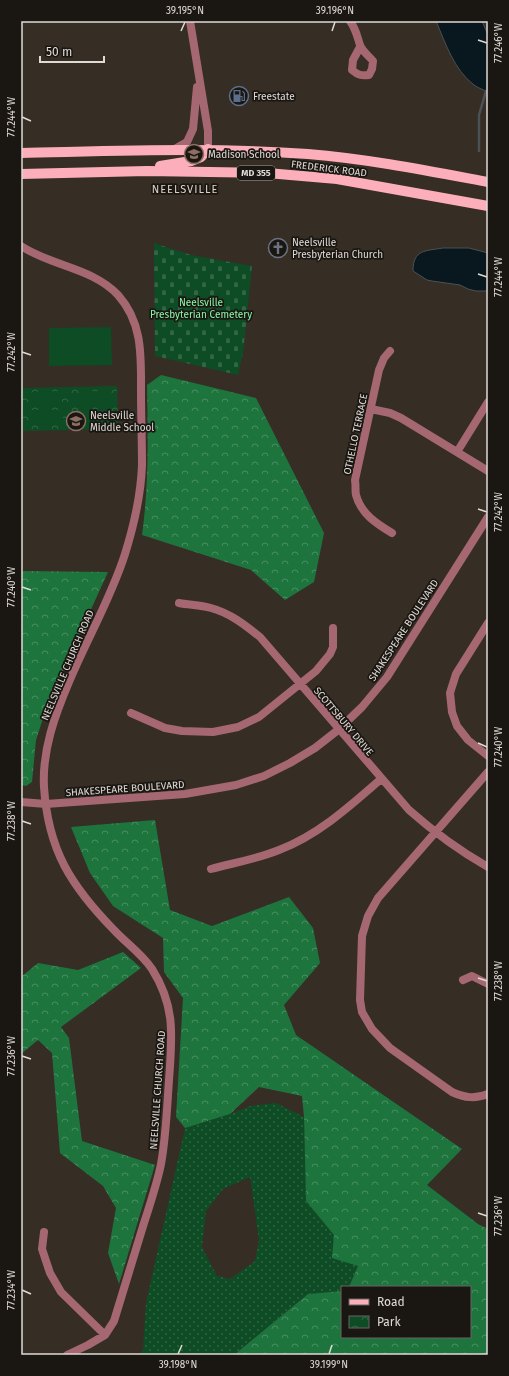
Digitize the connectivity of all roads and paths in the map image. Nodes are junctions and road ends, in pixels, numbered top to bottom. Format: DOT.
graph roads {
  1 [pos="190,21"];
  2 [pos="350,21"];
  3 [pos="360,47"];
  4 [pos="198,74"];
  5 [pos="208,149"];
  6 [pos="172,150"];
  7 [pos="21,153"];
  8 [pos="147,171"];
  9 [pos="21,174"];
  10 [pos="488,182"];
  11 [pos="488,206"];
  12 [pos="21,246"];
  13 [pos="390,351"];
  14 [pos="488,402"];
  15 [pos="371,409"];
  16 [pos="458,452"];
  17 [pos="488,471"];
  18 [pos="488,517"];
  19 [pos="392,534"];
  20 [pos="179,603"];
  21 [pos="488,623"];
  22 [pos="333,628"];
  23 [pos="300,684"];
  24 [pos="131,713"];
  25 [pos="338,730"];
  26 [pos="488,756"];
  27 [pos="488,772"];
  28 [pos="381,779"];
  29 [pos="21,802"];
  30 [pos="46,804"];
  31 [pos="436,833"];
  32 [pos="488,867"];
  33 [pos="211,869"];
  34 [pos="463,980"];
  35 [pos="488,984"];
  36 [pos="488,1094"];
  37 [pos="44,1232"];
  38 [pos="105,1335"];
  39 [pos="67,1355"];
  1 -- 4 [label="street"];
  2 -- 3 [label="street"];
  4 -- 5 [label="street"];
  4 -- 6 [label="street"];
  5 -- 6 [label="main road, FREDERICK ROAD / MD 355"];
  5 -- 8 [label="main road"];
  5 -- 10 [label="main road, FREDERICK ROAD / MD 355"];
  6 -- 7 [label="main road, FREDERICK ROAD / MD 355"];
  8 -- 9 [label="main road, FREDERICK ROAD / MD 355"];
  8 -- 11 [label="main road, FREDERICK ROAD / MD 355"];
  12 -- 30 [label="street, NEELSVILLE CHURCH ROAD"];
  13 -- 15 [label="street, OTHELLO TERRACE"];
  14 -- 16 [label="street"];
  15 -- 16 [label="street"];
  15 -- 19 [label="street, OTHELLO TERRACE"];
  16 -- 17 [label="street"];
  18 -- 25 [label="street, SHAKESPEARE BOULEVARD"];
  20 -- 23 [label="street, SCOTTSBURY DRIVE"];
  21 -- 26 [label="street"];
  22 -- 23 [label="street"];
  23 -- 24 [label="street"];
  23 -- 25 [label="street, SCOTTSBURY DRIVE"];
  25 -- 28 [label="street, SCOTTSBURY DRIVE"];
  25 -- 30 [label="street, SHAKESPEARE BOULEVARD"];
  27 -- 31 [label="street"];
  28 -- 31 [label="street, SCOTTSBURY DRIVE"];
  28 -- 33 [label="street"];
  29 -- 30 [label="street, SHAKESPEARE BOULEVARD"];
  30 -- 38 [label="street, NEELSVILLE CHURCH ROAD"];
  31 -- 32 [label="street, SCOTTSBURY DRIVE"];
  31 -- 36 [label="street"];
  34 -- 35 [label="street"];
  37 -- 38 [label="street"];
  38 -- 39 [label="street, NEELSVILLE CHURCH ROAD"];
}
